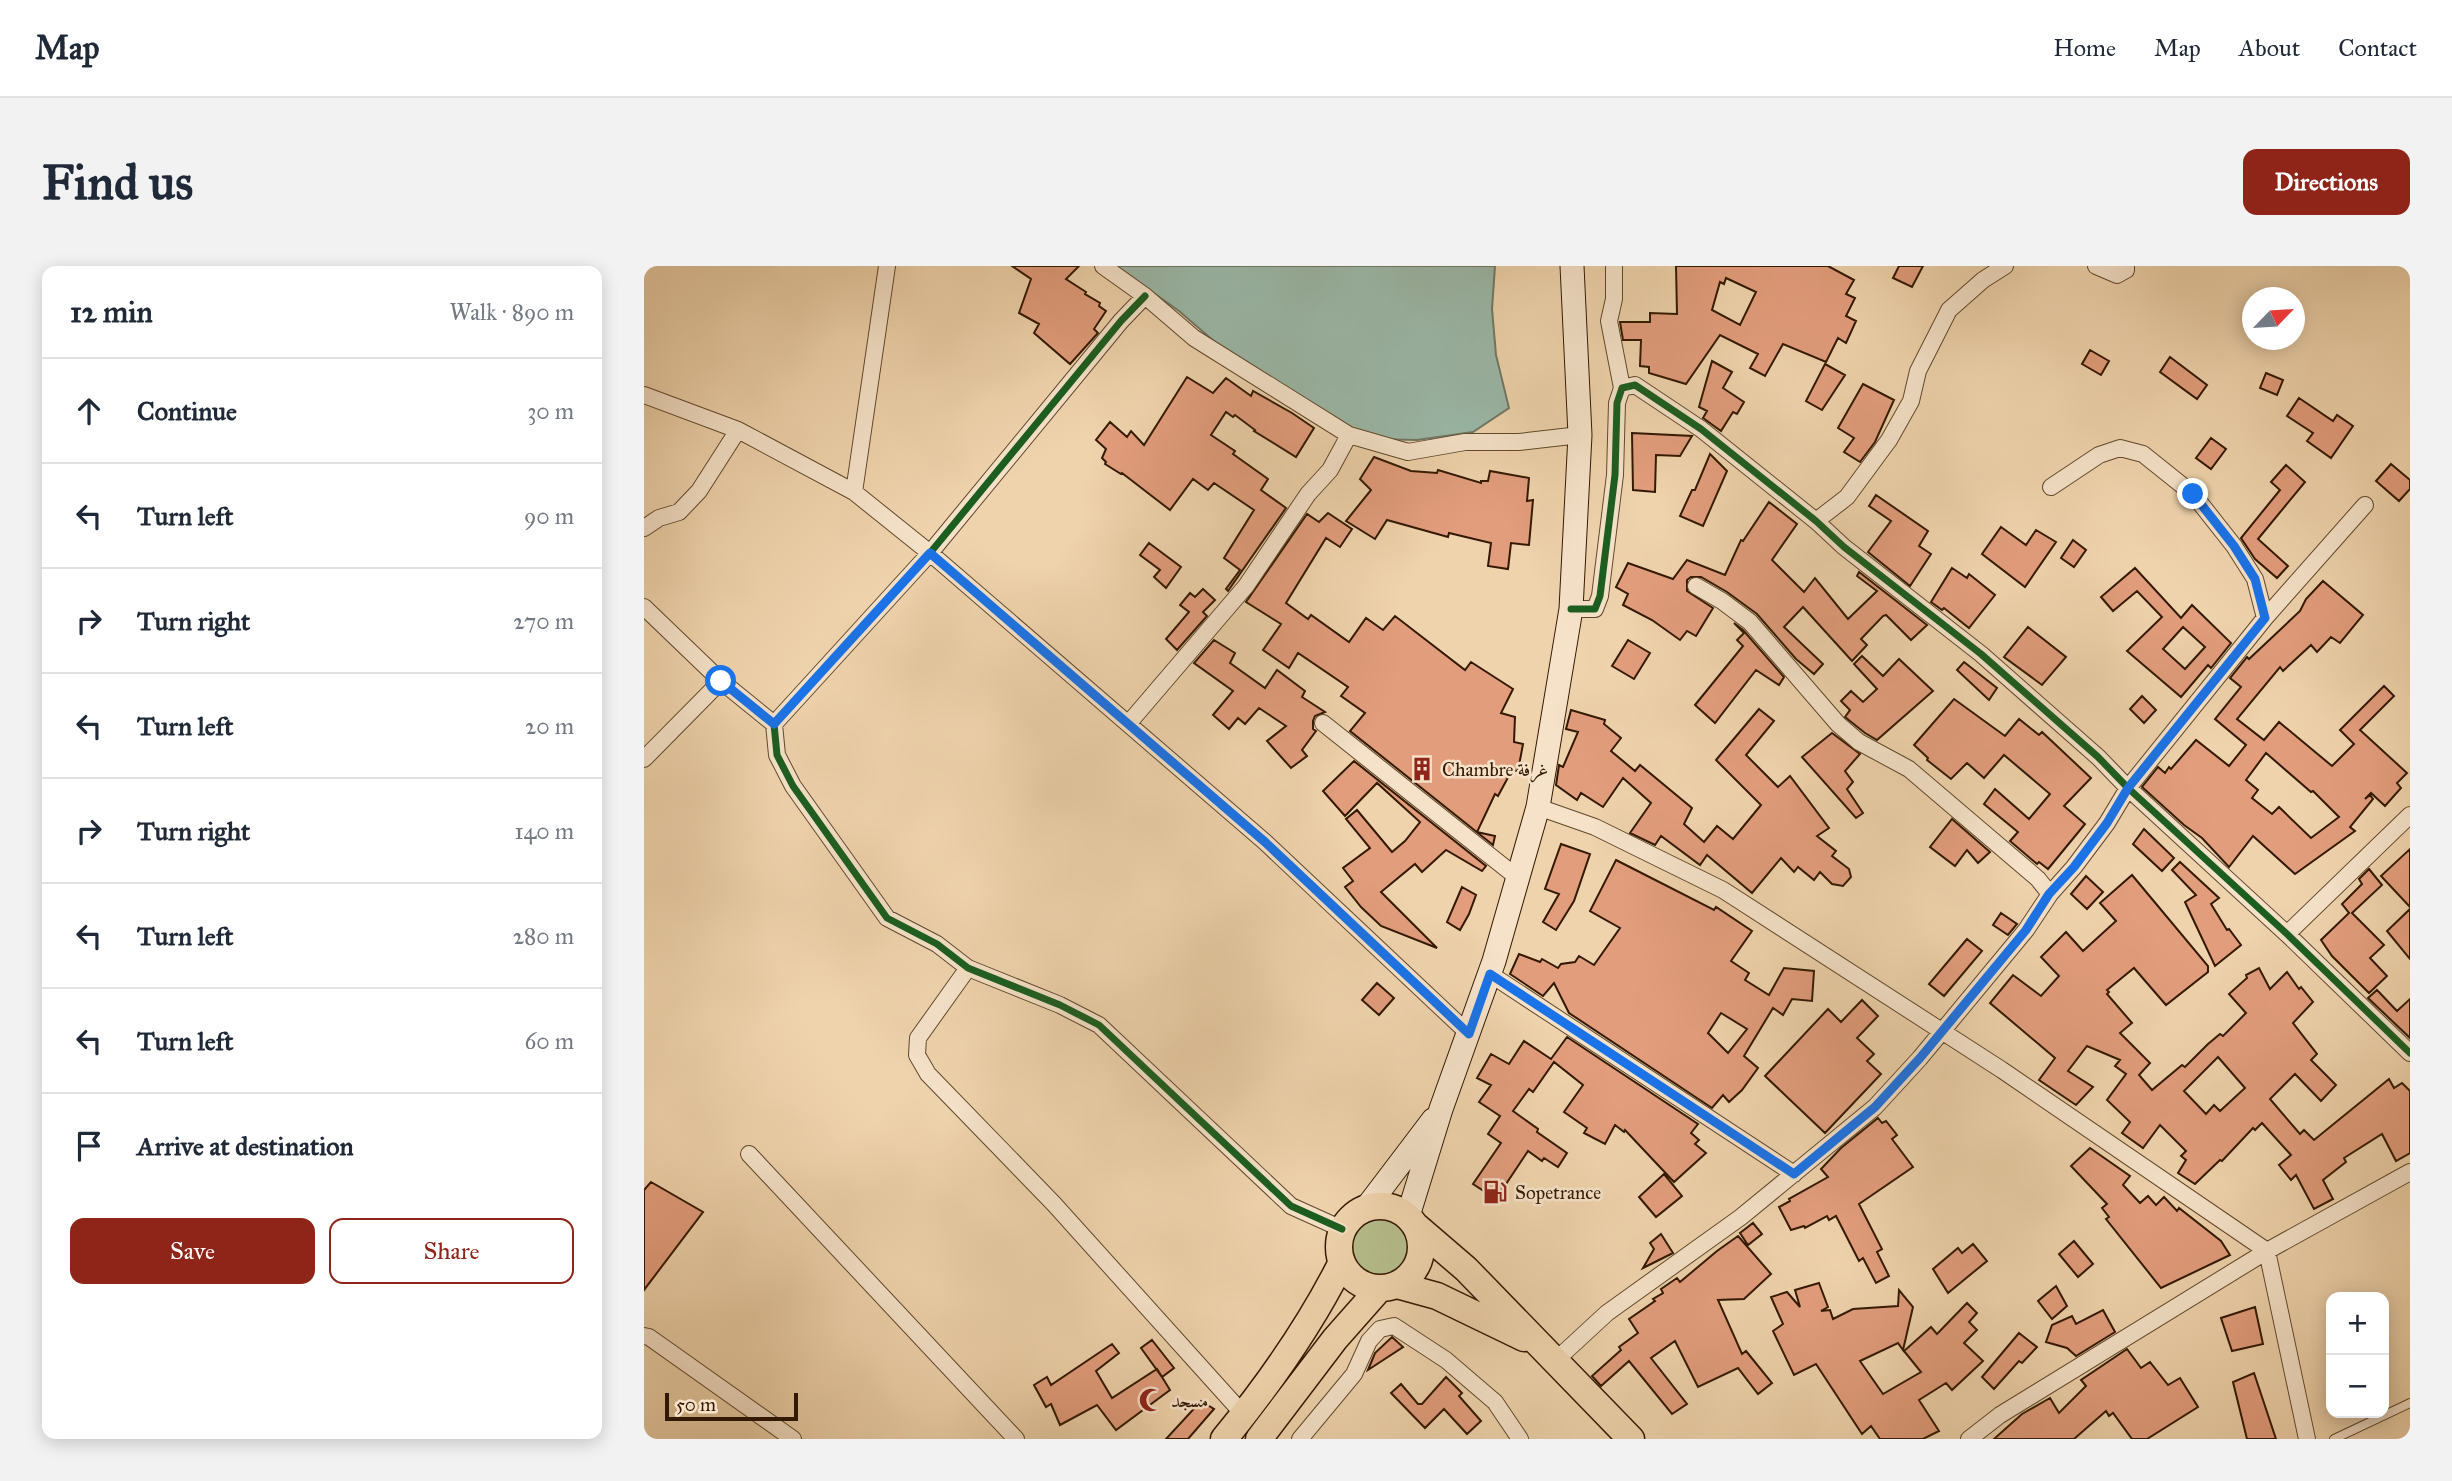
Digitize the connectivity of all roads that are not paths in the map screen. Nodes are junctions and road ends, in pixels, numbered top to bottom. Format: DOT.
graph roads {
  1 [pos="887,266"];
  2 [pos="1103,266"];
  3 [pos="1572,266"];
  4 [pos="1614,266"];
  5 [pos="2006,266"];
  6 [pos="2096,266"];
  7 [pos="2126,266"];
  8 [pos="1145,296"];
  9 [pos="1622,388"];
  10 [pos="644,395"];
  11 [pos="738,430"];
  12 [pos="1349,435"];
  13 [pos="1580,435"];
  14 [pos="2051,487"];
  15 [pos="855,492"];
  16 [pos="2365,505"];
  17 [pos="1816,521"];
  18 [pos="644,528"];
  19 [pos="930,553"];
  20 [pos="1696,586"];
  21 [pos="644,607"];
  22 [pos="1571,609"];
  23 [pos="2265,618"];
  24 [pos="721,681"];
  25 [pos="1323,723"];
  26 [pos="774,724"];
  27 [pos="1128,724"];
  28 [pos="644,759"];
  29 [pos="2128,788"];
  30 [pos="1538,807"];
  31 [pos="2410,815"];
  32 [pos="1518,878"];
  33 [pos="2049,894"];
  34 [pos="2287,934"];
  35 [pos="968,968"];
  36 [pos="1490,974"];
  37 [pos="1942,1031"];
  38 [pos="1469,1034"];
  39 [pos="2410,1053"];
  40 [pos="1441,1109"];
  41 [pos="749,1154"];
  42 [pos="2410,1172"];
  43 [pos="1794,1174"];
  44 [pos="1367,1207"];
  45 [pos="1412,1221"];
  46 [pos="1342,1229"];
  47 [pos="2267,1251"];
  48 [pos="1342,1262"];
  49 [pos="1388,1287"];
  50 [pos="644,1336"];
  51 [pos="1546,1354"];
  52 [pos="2410,1403"];
  53 [pos="1244,1415"];
  54 [pos="793,1439"];
  55 [pos="1016,1439"];
  56 [pos="1224,1439"];
  57 [pos="1259,1439"];
  58 [pos="1300,1439"];
  59 [pos="1520,1439"];
  60 [pos="1631,1439"];
  61 [pos="1969,1439"];
  62 [pos="2307,1439"];
  63 [pos="2334,1439"];
  1 -- 15 [label="street"];
  2 -- 8 [label="street"];
  3 -- 13 [label="main road"];
  4 -- 9 [label="street"];
  5 -- 17 [label="street"];
  6 -- 7 [label="street"];
  8 -- 12 [label="street"];
  8 -- 19 [label="street"];
  9 -- 17 [label="street"];
  9 -- 22 [label="street"];
  10 -- 11 [label="street"];
  11 -- 15 [label="street"];
  11 -- 18 [label="street"];
  12 -- 13 [label="street"];
  12 -- 27 [label="street"];
  13 -- 22 [label="main road"];
  14 -- 23 [label="street"];
  15 -- 19 [label="street"];
  16 -- 23 [label="street"];
  17 -- 29 [label="street"];
  19 -- 26 [label="street"];
  19 -- 27 [label="street"];
  20 -- 33 [label="street"];
  21 -- 24 [label="street"];
  22 -- 30 [label="main road"];
  23 -- 29 [label="street"];
  24 -- 26 [label="street"];
  24 -- 28 [label="street"];
  25 -- 32 [label="street"];
  26 -- 35 [label="street"];
  27 -- 38 [label="street"];
  29 -- 33 [label="street"];
  29 -- 34 [label="street"];
  30 -- 32 [label="main road"];
  30 -- 37 [label="street"];
  31 -- 34 [label="street"];
  32 -- 36 [label="main road"];
  33 -- 37 [label="street"];
  34 -- 39 [label="street"];
  35 -- 46 [label="street"];
  35 -- 53 [label="street"];
  36 -- 38 [label="main road"];
  36 -- 43 [label="street"];
  37 -- 43 [label="street"];
  37 -- 47 [label="street"];
  38 -- 40 [label="main road"];
  40 -- 44 [label="main road"];
  40 -- 45 [label="main road"];
  41 -- 55 [label="street"];
  42 -- 47 [label="street"];
  43 -- 51 [label="street"];
  44 -- 45 [label="highway"];
  44 -- 46 [label="highway"];
  45 -- 49 [label="highway"];
  45 -- 51 [label="highway"];
  46 -- 48 [label="highway"];
  47 -- 61 [label="street"];
  47 -- 62 [label="street"];
  48 -- 49 [label="highway"];
  48 -- 53 [label="highway"];
  49 -- 51 [label="highway"];
  49 -- 57 [label="highway"];
  50 -- 54 [label="street"];
  51 -- 60 [label="highway"];
  52 -- 63 [label="lane"];
  53 -- 56 [label="highway"];
  58 -- 59 [label="street"];
}
